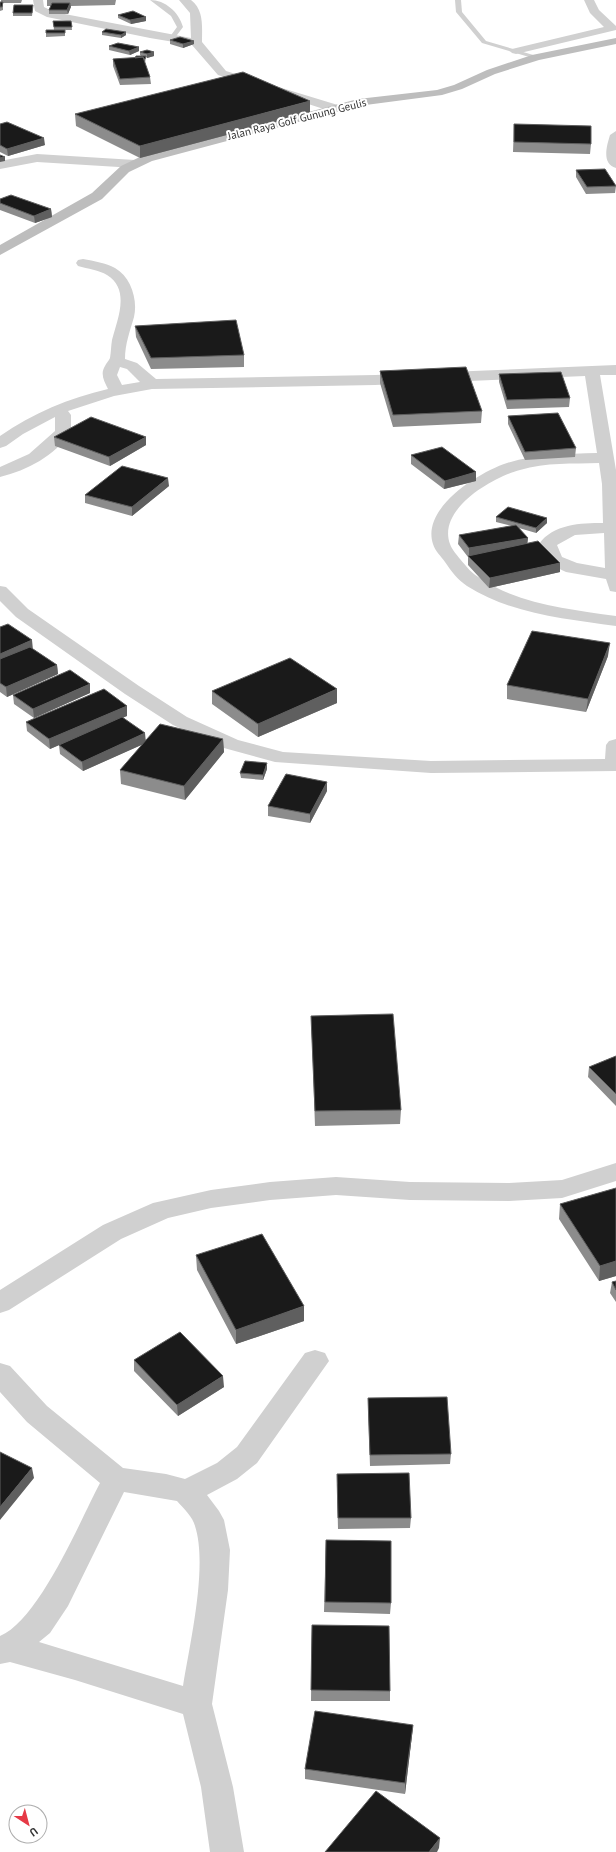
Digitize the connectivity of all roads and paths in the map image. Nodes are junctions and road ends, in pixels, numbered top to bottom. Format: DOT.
graph roads {
  1 [pos="38,0"];
  2 [pos="153,0"];
  3 [pos="184,0"];
  4 [pos="458,0"];
  5 [pos="589,0"];
  6 [pos="172,38"];
  7 [pos="616,41"];
  8 [pos="196,42"];
  9 [pos="516,52"];
  10 [pos="536,57"];
  11 [pos="337,109"];
  12 [pos="616,135"];
  13 [pos="616,163"];
  14 [pos="135,164"];
  15 [pos="0,165"];
  16 [pos="0,251"];
  17 [pos="83,263"];
  18 [pos="118,361"];
  19 [pos="592,370"];
  20 [pos="616,370"];
  21 [pos="152,384"];
  22 [pos="117,390"];
  23 [pos="59,409"];
  24 [pos="0,443"];
  25 [pos="606,458"];
  26 [pos="0,472"];
  27 [pos="611,528"];
  28 [pos="615,581"];
  29 [pos="0,591"];
  30 [pos="616,621"];
  31 [pos="616,745"];
  32 [pos="615,766"];
  33 [pos="616,1172"];
  34 [pos="0,1303"];
  35 [pos="315,1361"];
  36 [pos="0,1374"];
  37 [pos="116,1479"];
  38 [pos="187,1492"];
  39 [pos="5,1649"];
  40 [pos="196,1704"];
  41 [pos="227,1852"];
  1 -- 6 [label="street"];
  2 -- 6 [label="lane"];
  3 -- 8 [label="street"];
  4 -- 9 [label="lane"];
  5 -- 9 [label="street"];
  6 -- 8 [label="street"];
  7 -- 10 [label="main road, Jalan Raya Golf Gunung Geulis"];
  8 -- 11 [label="street"];
  9 -- 10 [label="lane"];
  10 -- 11 [label="main road, Jalan Raya Golf Gunung Geulis"];
  11 -- 14 [label="main road, Jalan Raya Golf Gunung Geulis"];
  12 -- 13 [label="street"];
  14 -- 15 [label="street"];
  14 -- 16 [label="main road, Jalan Raya Golf Gunung Geulis"];
  17 -- 18 [label="street"];
  18 -- 21 [label="street"];
  18 -- 22 [label="street"];
  19 -- 20 [label="street"];
  19 -- 21 [label="street"];
  19 -- 25 [label="street"];
  21 -- 22 [label="street"];
  22 -- 23 [label="street"];
  23 -- 24 [label="street"];
  23 -- 26 [label="street"];
  25 -- 27 [label="street"];
  25 -- 30 [label="street"];
  27 -- 28 [label="street"];
  27 -- 28 [label="street"];
  29 -- 32 [label="street"];
  31 -- 32 [label="street"];
  33 -- 34 [label="street"];
  35 -- 38 [label="street"];
  36 -- 37 [label="street"];
  37 -- 38 [label="street"];
  37 -- 39 [label="street"];
  38 -- 40 [label="street"];
  39 -- 40 [label="street"];
  40 -- 41 [label="street"];
}
